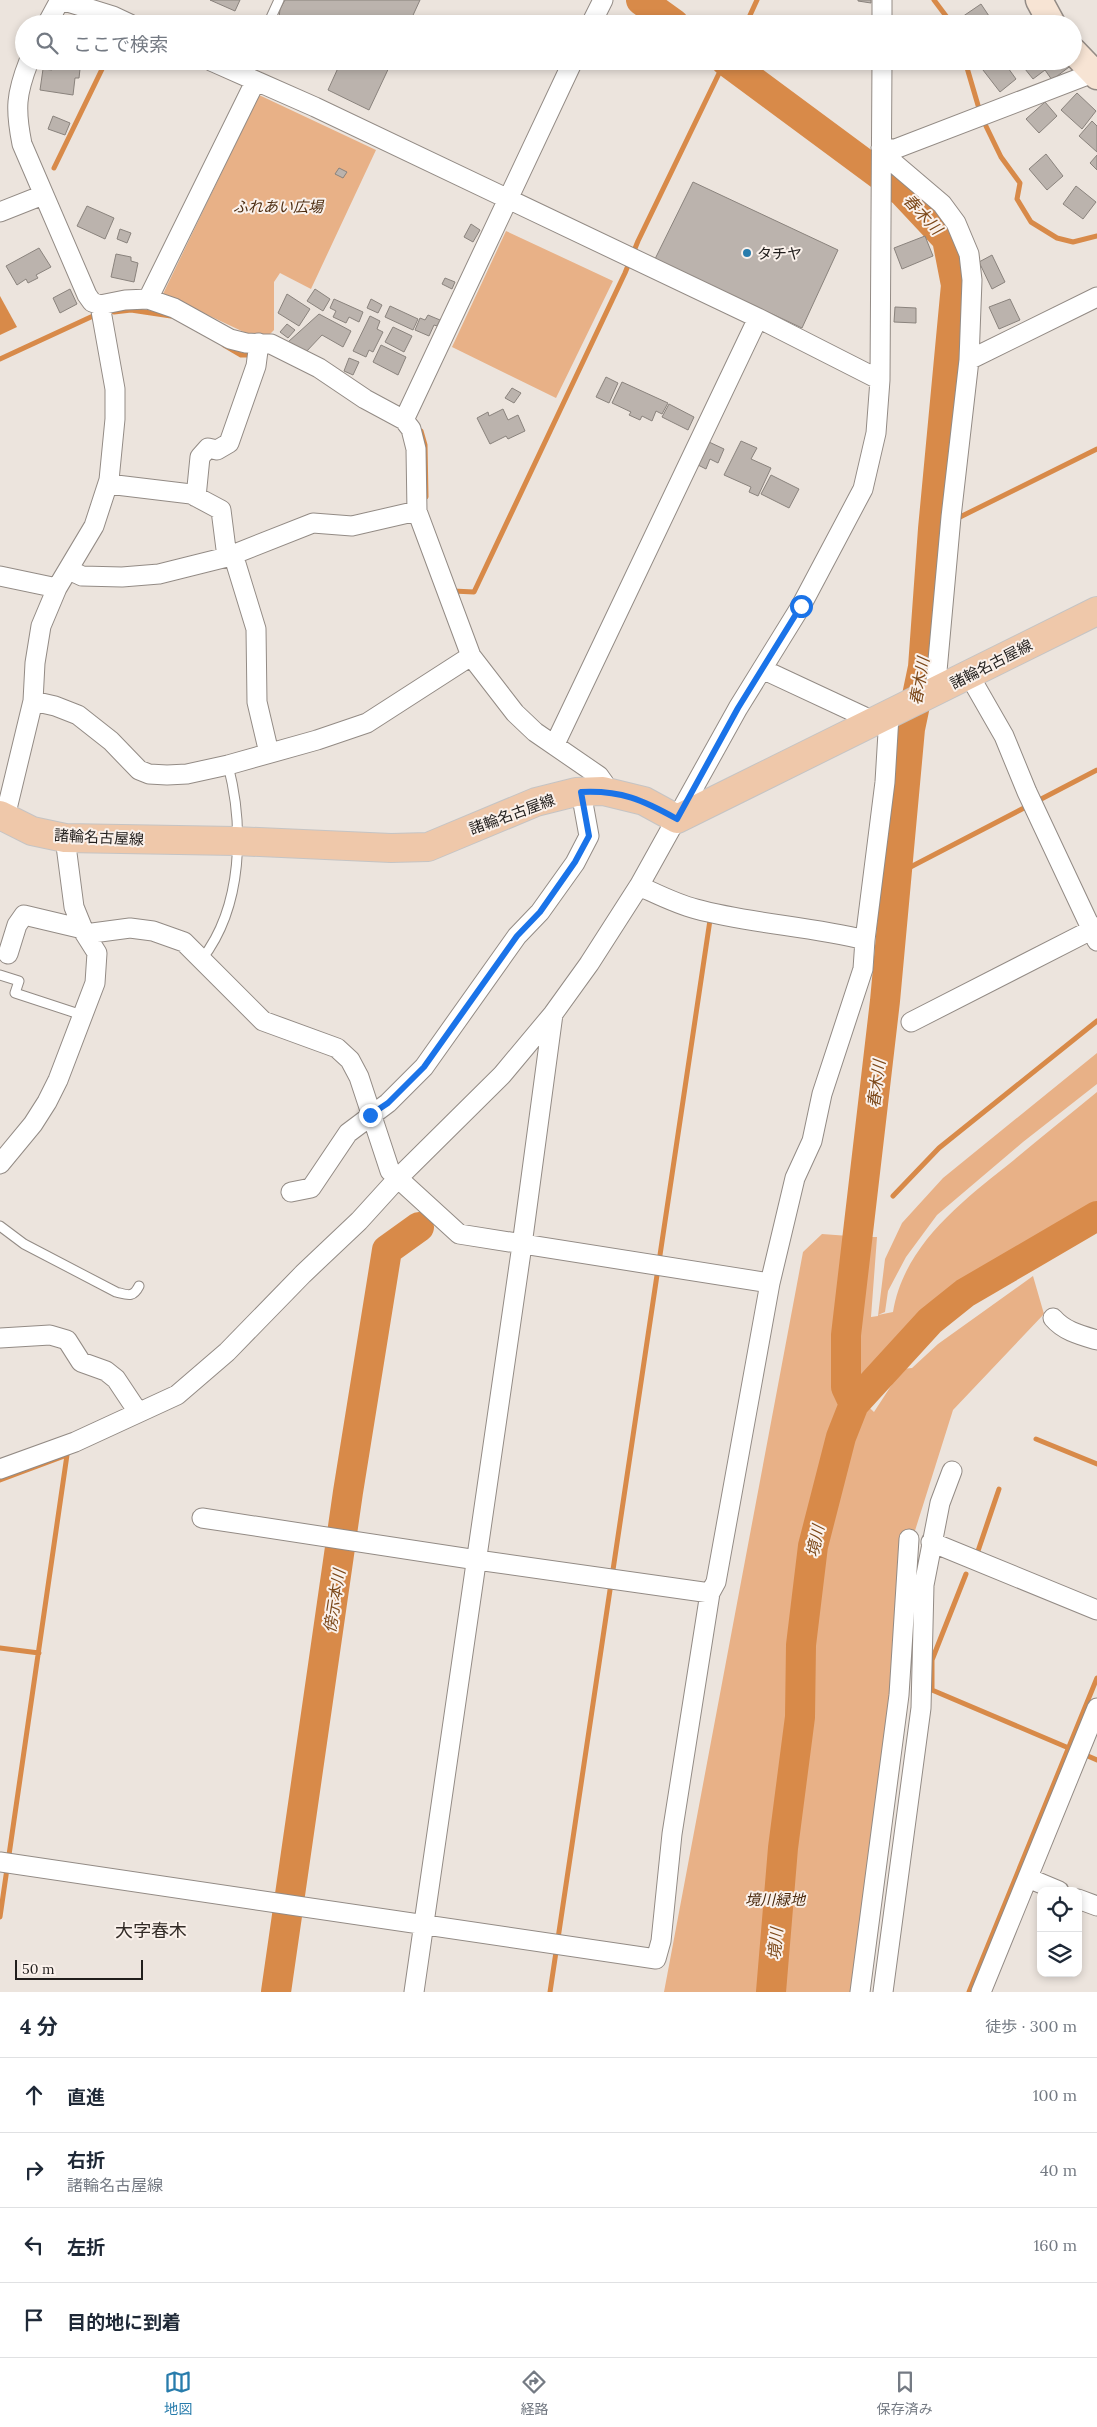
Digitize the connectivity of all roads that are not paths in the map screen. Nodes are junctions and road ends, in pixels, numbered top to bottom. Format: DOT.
graph roads {
  1 [pos="60,0"];
  2 [pos="279,0"];
  3 [pos="603,0"];
  4 [pos="882,0"];
  5 [pos="1039,0"];
  6 [pos="52,15"];
  7 [pos="111,15"];
  8 [pos="272,15"];
  9 [pos="596,15"];
  10 [pos="882,15"];
  11 [pos="1047,15"];
  12 [pos="1082,60"];
  13 [pos="26,70"];
  14 [pos="569,70"];
  15 [pos="882,70"];
  16 [pos="249,73"];
  17 [pos="1095,74"];
  18 [pos="8,104"];
  19 [pos="885,155"];
  20 [pos="43,195"];
  21 [pos="507,199"];
  22 [pos="0,212"];
  23 [pos="1097,297"];
  24 [pos="148,299"];
  25 [pos="100,305"];
  26 [pos="758,318"];
  27 [pos="259,344"];
  28 [pos="969,360"];
  29 [pos="880,380"];
  30 [pos="404,420"];
  31 [pos="108,484"];
  32 [pos="196,497"];
  33 [pos="417,511"];
  34 [pos="230,556"];
  35 [pos="69,570"];
  36 [pos="0,576"];
  37 [pos="57,588"];
  38 [pos="1097,611"];
  39 [pos="471,656"];
  40 [pos="762,669"];
  41 [pos="969,675"];
  42 [pos="931,694"];
  43 [pos="33,701"];
  44 [pos="885,717"];
  45 [pos="555,744"];
  46 [pos="269,753"];
  47 [pos="228,765"];
  48 [pos="592,791"];
  49 [pos="3,816"];
  50 [pos="677,819"];
  51 [pos="64,838"];
  52 [pos="238,841"];
  53 [pos="639,886"];
  54 [pos="84,932"];
  55 [pos="1095,932"];
  56 [pos="865,940"];
  57 [pos="8,954"];
  58 [pos="202,959"];
  59 [pos="0,975"];
  60 [pos="553,1014"];
  61 [pos="82,1015"];
  62 [pos="911,1022"];
  63 [pos="370,1115"];
  64 [pos="0,1164"];
  65 [pos="399,1177"];
  66 [pos="291,1192"];
  67 [pos="0,1226"];
  68 [pos="522,1245"];
  69 [pos="770,1283"];
  70 [pos="139,1286"];
  71 [pos="1052,1318"];
  72 [pos="0,1338"];
  73 [pos="1097,1340"];
  74 [pos="138,1412"];
  75 [pos="0,1468"];
  76 [pos="952,1472"];
  77 [pos="202,1518"];
  78 [pos="909,1539"];
  79 [pos="931,1542"];
  80 [pos="477,1560"];
  81 [pos="710,1593"];
  82 [pos="1097,1610"];
  83 [pos="1097,1708"];
  84 [pos="0,1862"];
  85 [pos="1028,1878"];
  86 [pos="1049,1887"];
  87 [pos="1082,1900"];
  88 [pos="1097,1906"];
  89 [pos="424,1924"];
  90 [pos="414,1992"];
  91 [pos="860,1992"];
  92 [pos="883,1992"];
  93 [pos="981,1992"];
  1 -- 6 [label="street"];
  1 -- 7 [label="street"];
  2 -- 8 [label="lane"];
  3 -- 9 [label="street"];
  4 -- 10 [label="street"];
  5 -- 11 [label="main road"];
  12 -- 17 [label="main road"];
  13 -- 18 [label="street"];
  14 -- 21 [label="street"];
  15 -- 19 [label="street"];
  16 -- 21 [label="street"];
  16 -- 24 [label="street"];
  17 -- 19 [label="street"];
  18 -- 20 [label="street"];
  19 -- 28 [label="street"];
  19 -- 29 [label="street"];
  20 -- 22 [label="street"];
  20 -- 25 [label="street"];
  21 -- 26 [label="street"];
  21 -- 30 [label="street"];
  23 -- 28 [label="street"];
  24 -- 25 [label="street"];
  24 -- 27 [label="street"];
  25 -- 31 [label="street"];
  26 -- 29 [label="street"];
  26 -- 45 [label="street"];
  27 -- 30 [label="street"];
  27 -- 32 [label="street"];
  28 -- 42 [label="street"];
  29 -- 40 [label="street"];
  30 -- 33 [label="street"];
  31 -- 32 [label="street"];
  31 -- 35 [label="street"];
  32 -- 34 [label="street"];
  33 -- 34 [label="street"];
  33 -- 39 [label="street"];
  34 -- 35 [label="street"];
  34 -- 46 [label="street"];
  35 -- 37 [label="street"];
  36 -- 37 [label="street"];
  37 -- 43 [label="street"];
  38 -- 41 [label="main road, 諸輪名古屋線"];
  39 -- 45 [label="street"];
  39 -- 46 [label="street"];
  40 -- 44 [label="street"];
  40 -- 50 [label="street"];
  41 -- 42 [label="main road, 諸輪名古屋線"];
  41 -- 55 [label="street"];
  42 -- 44 [label="main road, 諸輪名古屋線"];
  43 -- 47 [label="street"];
  43 -- 49 [label="street"];
  44 -- 50 [label="main road, 諸輪名古屋線"];
  44 -- 56 [label="street"];
  45 -- 48 [label="street"];
  46 -- 47 [label="street"];
  47 -- 52 [label="lane"];
  48 -- 50 [label="main road, 諸輪名古屋線"];
  48 -- 52 [label="main road, 諸輪名古屋線"];
  48 -- 63 [label="street"];
  49 -- 51 [label="main road, 諸輪名古屋線"];
  50 -- 53 [label="street"];
  51 -- 52 [label="main road, 諸輪名古屋線"];
  51 -- 54 [label="street"];
  52 -- 58 [label="lane"];
  53 -- 56 [label="street"];
  53 -- 60 [label="street"];
  54 -- 57 [label="street"];
  54 -- 58 [label="street"];
  54 -- 61 [label="street"];
  55 -- 62 [label="street"];
  56 -- 69 [label="street"];
  58 -- 63 [label="street"];
  59 -- 61 [label="lane"];
  60 -- 65 [label="street"];
  60 -- 68 [label="street"];
  61 -- 64 [label="street"];
  63 -- 65 [label="street"];
  63 -- 66 [label="street"];
  65 -- 68 [label="street"];
  65 -- 74 [label="street"];
  67 -- 70 [label="lane"];
  68 -- 69 [label="street"];
  68 -- 80 [label="street"];
  69 -- 81 [label="street"];
  71 -- 73 [label="street"];
  72 -- 74 [label="street"];
  74 -- 75 [label="street"];
  76 -- 79 [label="street"];
  77 -- 80 [label="street"];
  78 -- 91 [label="street"];
  79 -- 82 [label="street"];
  79 -- 92 [label="street"];
  80 -- 81 [label="street"];
  80 -- 89 [label="street"];
  81 -- 89 [label="street"];
  83 -- 85 [label="street"];
  84 -- 89 [label="street"];
  85 -- 86 [label="street"];
  85 -- 93 [label="street"];
  87 -- 88 [label="street"];
  89 -- 90 [label="street"];
}
